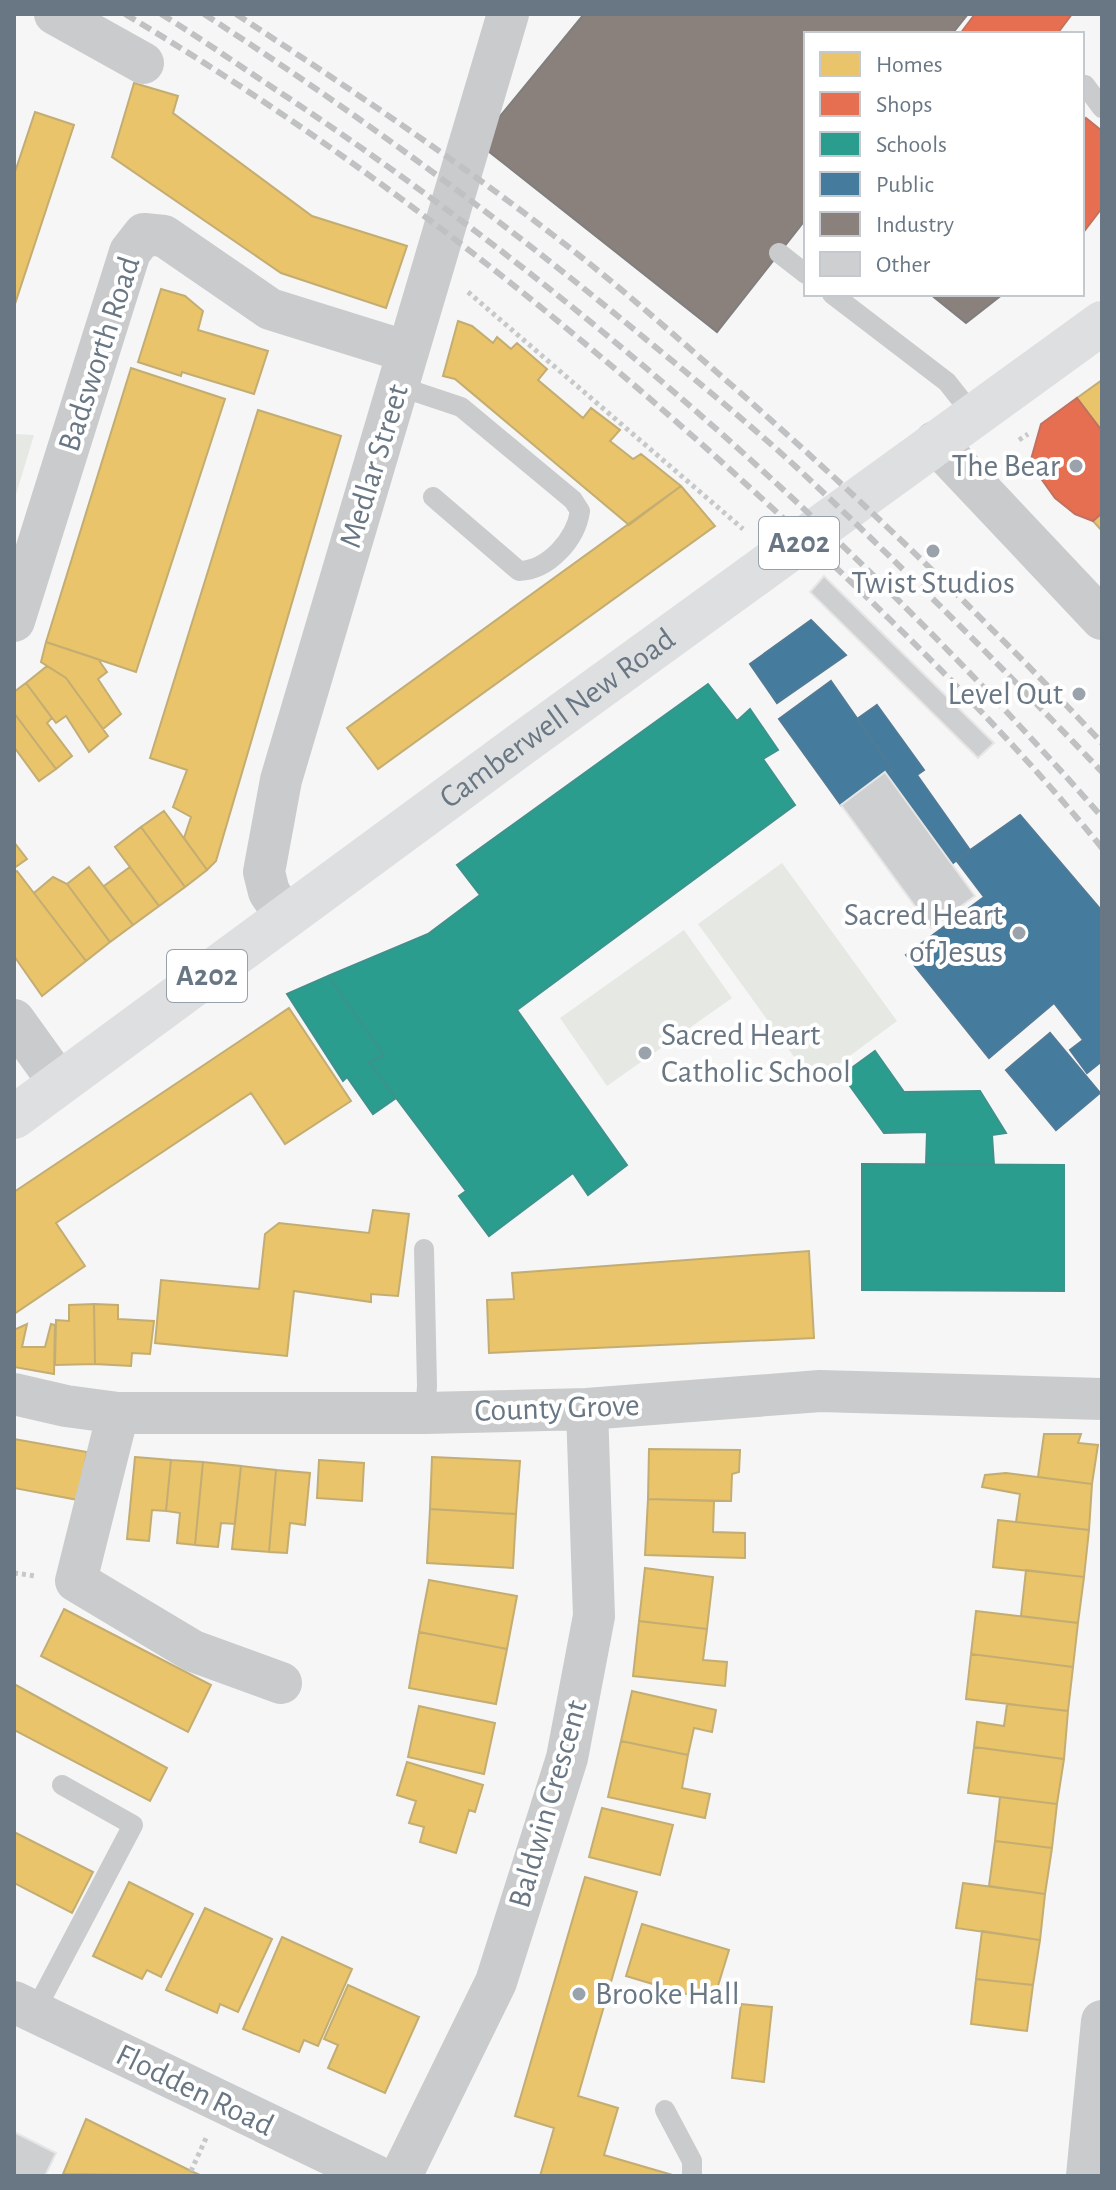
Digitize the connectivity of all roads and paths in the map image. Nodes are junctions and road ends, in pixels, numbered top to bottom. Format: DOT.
graph roads {
  1 [pos="55,14"];
  2 [pos="502,16"];
  3 [pos="143,63"];
  4 [pos="1085,85"];
  5 [pos="1102,108"];
  6 [pos="779,253"];
  7 [pos="433,270"];
  8 [pos="804,272"];
  9 [pos="835,296"];
  10 [pos="1102,323"];
  11 [pos="403,369"];
  12 [pos="973,415"];
  13 [pos="1028,434"];
  14 [pos="1019,440"];
  15 [pos="935,442"];
  16 [pos="433,497"];
  17 [pos="743,529"];
  18 [pos="1102,619"];
  19 [pos="14,621"];
  20 [pos="286,917"];
  21 [pos="14,1020"];
  22 [pos="60,1084"];
  23 [pos="14,1117"];
  24 [pos="424,1249"];
  25 [pos="14,1394"];
  26 [pos="1102,1399"];
  27 [pos="587,1409"];
  28 [pos="118,1413"];
  29 [pos="425,1413"];
  30 [pos="281,1683"];
  31 [pos="62,1785"];
  32 [pos="24,2008"];
  33 [pos="1102,2021"];
  34 [pos="665,2110"];
  35 [pos="376,2176"];
  36 [pos="401,2176"];
  37 [pos="692,2176"];
  38 [pos="1087,2176"];
  1 -- 3 [label="street"];
  2 -- 7 [label="street, Medlar Street"];
  4 -- 5 [label="lane"];
  6 -- 8 [label="lane"];
  7 -- 11 [label="street, Medlar Street"];
  7 -- 17 [label="path"];
  9 -- 12 [label="lane"];
  10 -- 12 [label="highway, Camberwell New Road / A202"];
  11 -- 16 [label="lane"];
  11 -- 19 [label="street, Badsworth Road"];
  11 -- 20 [label="street, Medlar Street"];
  12 -- 15 [label="highway, Camberwell New Road / A202"];
  13 -- 14 [label="path"];
  15 -- 18 [label="street"];
  15 -- 20 [label="highway, Camberwell New Road / A202"];
  20 -- 22 [label="highway, Camberwell New Road / A202"];
  21 -- 22 [label="street"];
  22 -- 23 [label="highway, Camberwell New Road / A202"];
  24 -- 29 [label="lane"];
  25 -- 28 [label="street, County Grove"];
  26 -- 27 [label="street, County Grove"];
  27 -- 29 [label="street, County Grove"];
  27 -- 36 [label="street, Baldwin Crescent"];
  28 -- 29 [label="street, County Grove"];
  28 -- 30 [label="street"];
  31 -- 32 [label="lane"];
  32 -- 35 [label="street, Flodden Road"];
  33 -- 38 [label="street"];
  34 -- 37 [label="lane"];
}
